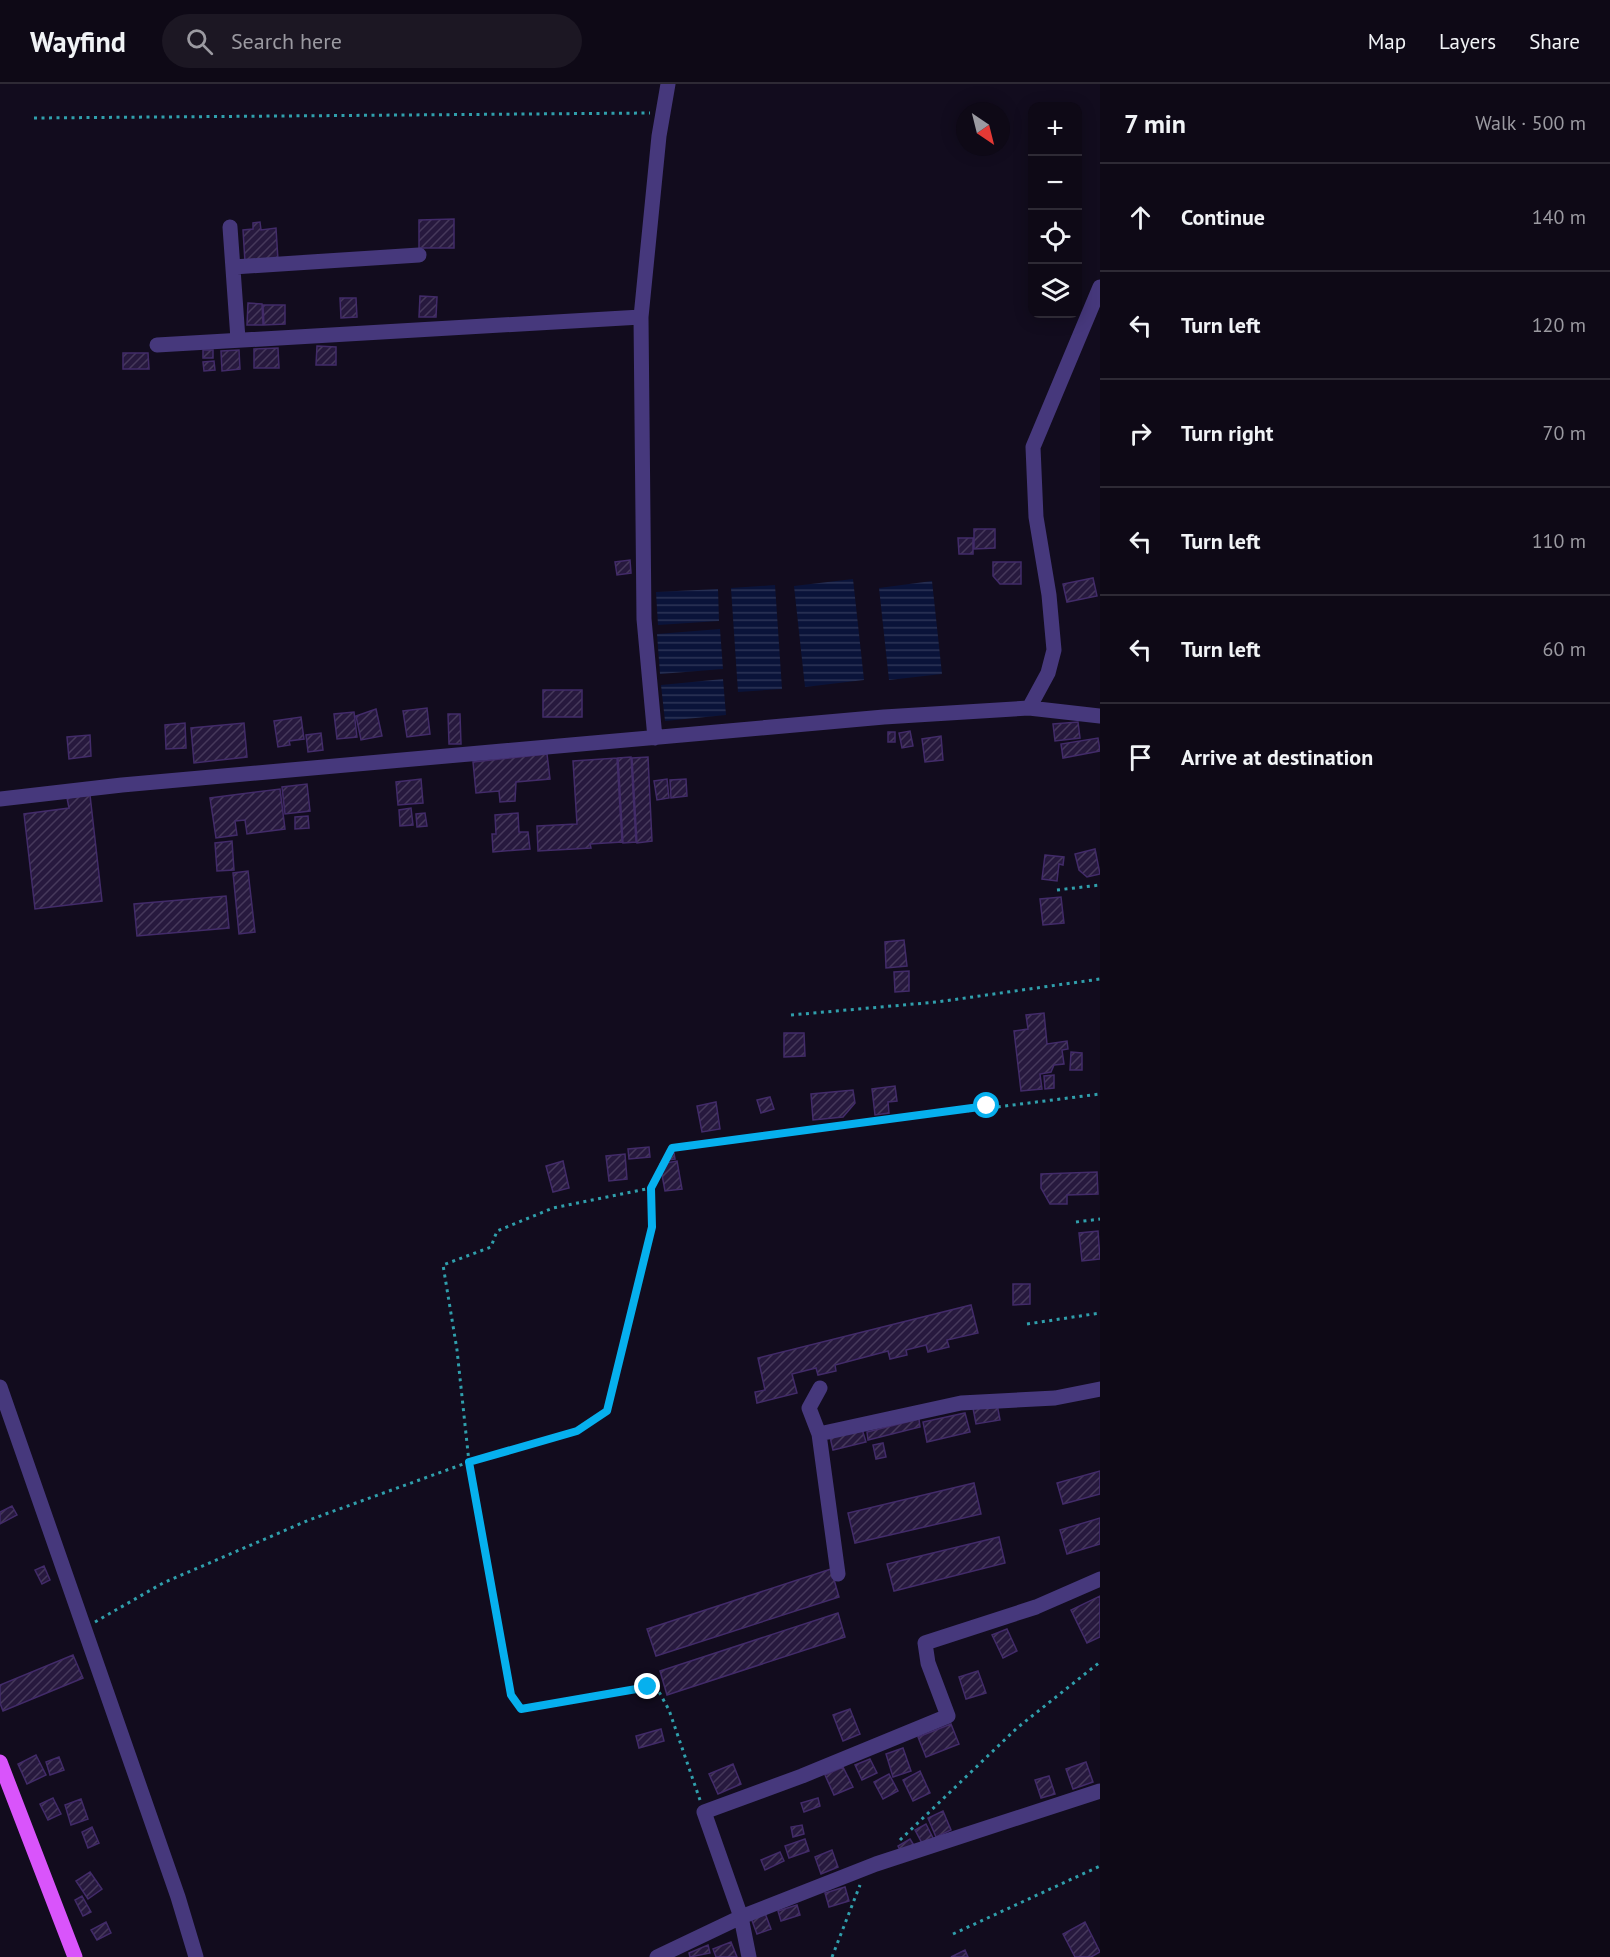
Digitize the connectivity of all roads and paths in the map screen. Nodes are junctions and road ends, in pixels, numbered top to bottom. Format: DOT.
graph roads {
  1 [pos="668,84"];
  2 [pos="663,113"];
  3 [pos="34,118"];
  4 [pos="230,227"];
  5 [pos="419,255"];
  6 [pos="233,267"];
  7 [pos="1100,287"];
  8 [pos="641,317"];
  9 [pos="238,339"];
  10 [pos="157,345"];
  11 [pos="1029,708"];
  12 [pos="1100,716"];
  13 [pos="655,738"];
  14 [pos="0,799"];
  15 [pos="1100,885"];
  16 [pos="1057,890"];
  17 [pos="1100,979"];
  18 [pos="791,1015"];
  19 [pos="1100,1094"];
  20 [pos="651,1188"];
  21 [pos="1100,1219"];
  22 [pos="1076,1222"];
  23 [pos="1100,1313"];
  24 [pos="1027,1324"];
  25 [pos="0,1387"];
  26 [pos="820,1388"];
  27 [pos="1100,1389"];
  28 [pos="819,1434"];
  29 [pos="469,1462"];
  30 [pos="838,1574"];
  31 [pos="1100,1579"];
  32 [pos="83,1628"];
  33 [pos="1100,1662"];
  34 [pos="0,1762"];
  35 [pos="1100,1791"];
  36 [pos="704,1812"];
  37 [pos="899,1841"];
  38 [pos="876,1864"];
  39 [pos="1100,1866"];
  40 [pos="741,1917"];
  41 [pos="953,1934"];
  42 [pos="75,1957"];
  43 [pos="195,1957"];
  44 [pos="657,1957"];
  45 [pos="749,1957"];
  46 [pos="832,1957"];
  1 -- 2 [label="street"];
  2 -- 3 [label="path"];
  2 -- 8 [label="street"];
  4 -- 6 [label="street"];
  5 -- 6 [label="street"];
  6 -- 9 [label="street"];
  7 -- 11 [label="street"];
  8 -- 9 [label="street"];
  8 -- 13 [label="street"];
  9 -- 10 [label="street"];
  11 -- 12 [label="street"];
  11 -- 13 [label="street"];
  13 -- 14 [label="street"];
  15 -- 16 [label="path"];
  17 -- 18 [label="path"];
  19 -- 20 [label="path"];
  20 -- 29 [label="path"];
  20 -- 29 [label="path"];
  21 -- 22 [label="path"];
  23 -- 24 [label="path"];
  25 -- 32 [label="street"];
  26 -- 28 [label="street"];
  27 -- 28 [label="street"];
  28 -- 30 [label="street"];
  29 -- 32 [label="path"];
  29 -- 36 [label="path"];
  31 -- 36 [label="street"];
  32 -- 43 [label="street"];
  33 -- 37 [label="path"];
  34 -- 42 [label="main road"];
  35 -- 38 [label="street"];
  36 -- 40 [label="street"];
  38 -- 40 [label="street"];
  38 -- 46 [label="path"];
  39 -- 41 [label="path"];
  40 -- 44 [label="street"];
  40 -- 45 [label="street"];
}
